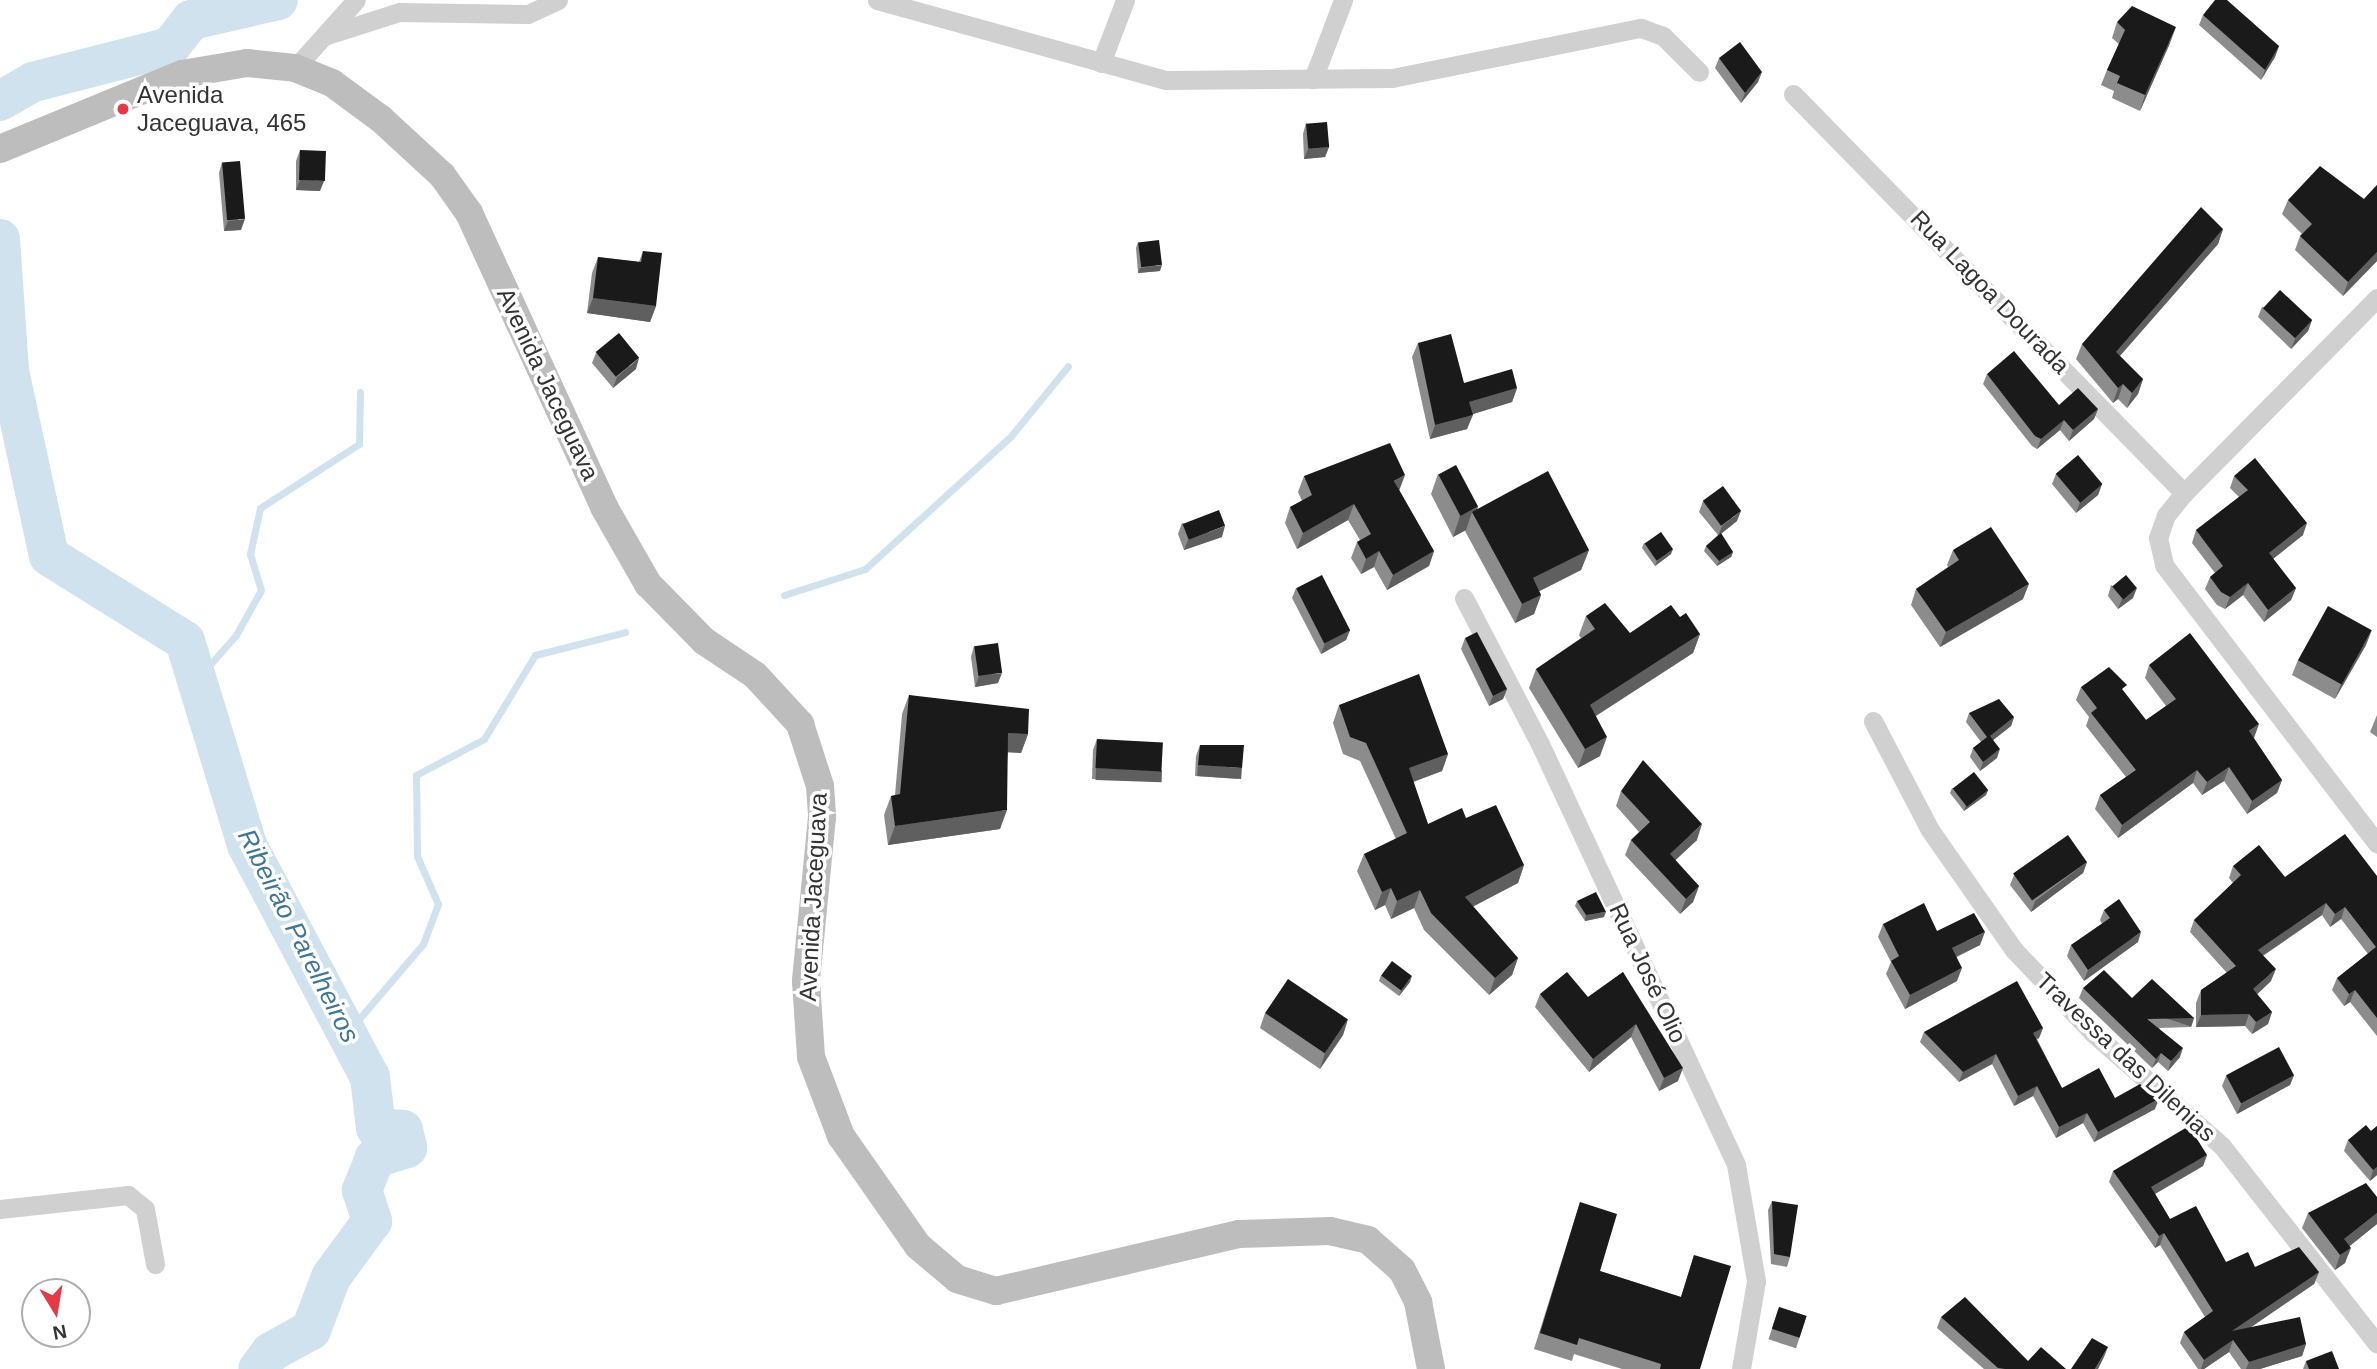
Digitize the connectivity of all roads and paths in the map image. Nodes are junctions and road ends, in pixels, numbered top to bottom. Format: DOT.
graph roads {
  1 [pos="356,0"];
  2 [pos="558,0"];
  3 [pos="877,0"];
  4 [pos="1125,0"];
  5 [pos="1343,0"];
  6 [pos="913,6"];
  7 [pos="324,36"];
  8 [pos="1101,63"];
  9 [pos="295,68"];
  10 [pos="1699,72"];
  11 [pos="1313,79"];
  12 [pos="1793,94"];
  13 [pos="0,149"];
  14 [pos="2377,298"];
  15 [pos="2184,493"];
  16 [pos="1464,598"];
  17 [pos="1873,720"];
  18 [pos="2377,844"];
  19 [pos="0,1209"];
  20 [pos="155,1264"];
  21 [pos="2377,1344"];
  22 [pos="1431,1369"];
  23 [pos="1741,1369"];
  1 -- 7 [label="street"];
  2 -- 7 [label="street"];
  3 -- 6 [label="street"];
  4 -- 8 [label="street"];
  5 -- 11 [label="street"];
  6 -- 8 [label="street"];
  7 -- 9 [label="street"];
  8 -- 11 [label="street"];
  9 -- 13 [label="main road, Avenida Jaceguava"];
  9 -- 22 [label="main road, Avenida Jaceguava"];
  10 -- 11 [label="street"];
  12 -- 15 [label="street, Rua Lagoa Dourada"];
  14 -- 15 [label="street"];
  15 -- 18 [label="street"];
  16 -- 23 [label="street, Rua José Olio"];
  17 -- 21 [label="street, Travessa das Dilenias"];
  19 -- 20 [label="street"];
}
